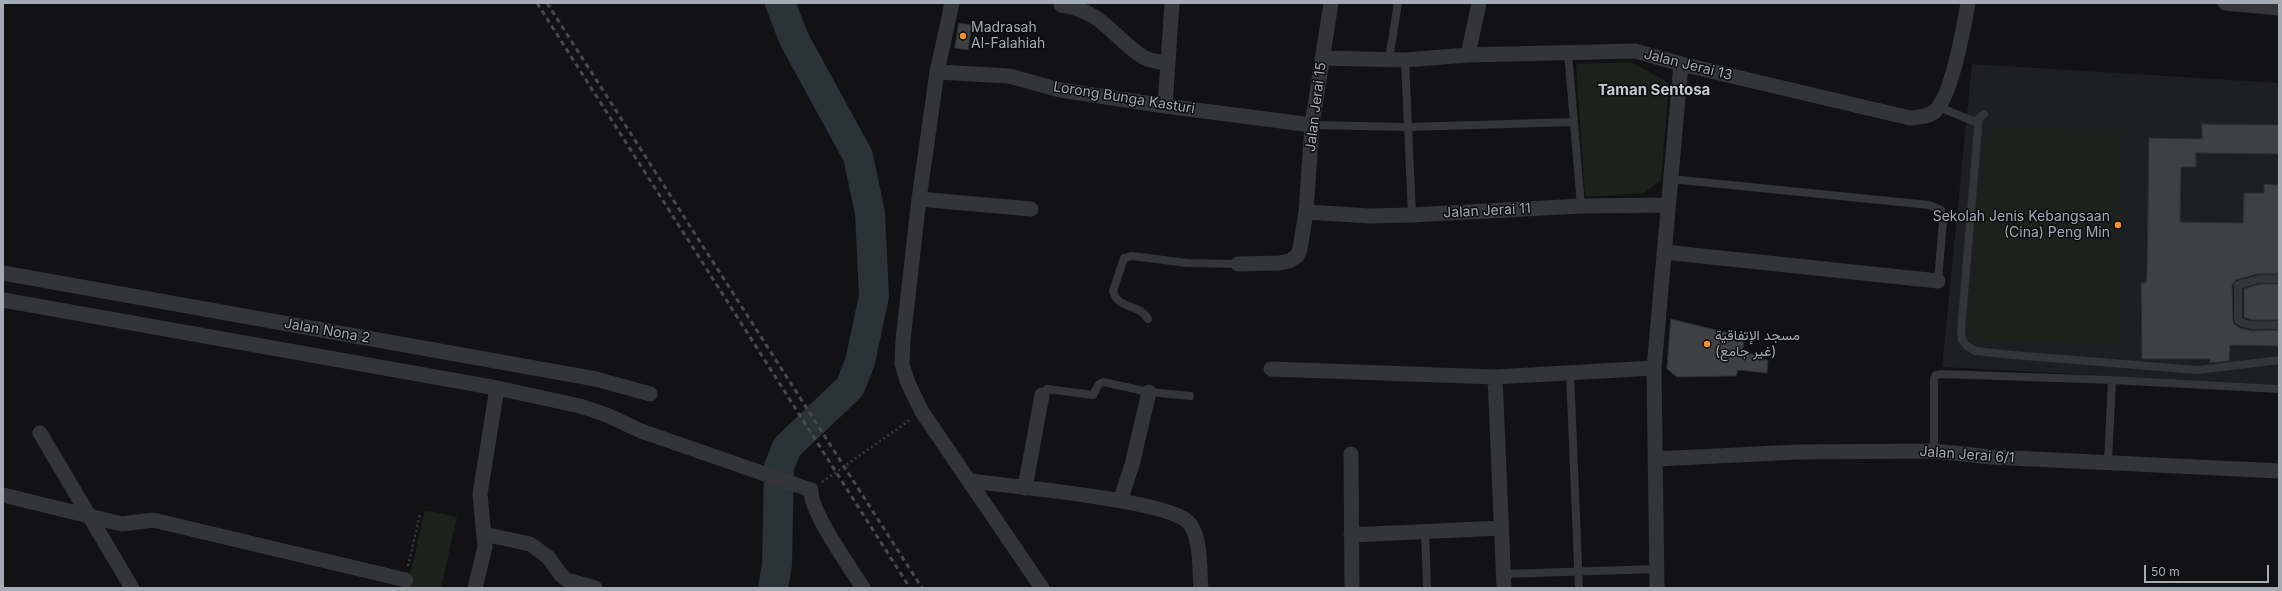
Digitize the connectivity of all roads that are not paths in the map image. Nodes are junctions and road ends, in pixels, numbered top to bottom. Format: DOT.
graph roads {
  1 [pos="952,3"];
  2 [pos="1172,3"];
  3 [pos="1331,3"];
  4 [pos="1398,3"];
  5 [pos="1479,3"];
  6 [pos="1968,3"];
  7 [pos="2225,3"];
  8 [pos="1061,6"];
  9 [pos="2279,8"];
  10 [pos="1568,52"];
  11 [pos="1468,55"];
  12 [pos="1322,58"];
  13 [pos="1389,59"];
  14 [pos="1405,60"];
  15 [pos="1167,63"];
  16 [pos="1681,64"];
  17 [pos="937,72"];
  18 [pos="1165,106"];
  19 [pos="1939,107"];
  20 [pos="1984,114"];
  21 [pos="1574,122"];
  22 [pos="1978,123"];
  23 [pos="1312,125"];
  24 [pos="1408,127"];
  25 [pos="1671,179"];
  26 [pos="919,199"];
  27 [pos="1668,205"];
  28 [pos="1581,206"];
  29 [pos="1031,209"];
  30 [pos="1306,212"];
  31 [pos="1412,215"];
  32 [pos="1664,252"];
  33 [pos="1238,264"];
  34 [pos="3,273"];
  35 [pos="2279,279"];
  36 [pos="1938,280"];
  37 [pos="3,300"];
  38 [pos="1148,319"];
  39 [pos="2279,326"];
  40 [pos="2279,360"];
  41 [pos="1654,368"];
  42 [pos="1271,369"];
  43 [pos="1570,373"];
  44 [pos="1495,377"];
  45 [pos="2112,380"];
  46 [pos="497,388"];
  47 [pos="2279,389"];
  48 [pos="1149,392"];
  49 [pos="650,394"];
  50 [pos="1042,395"];
  51 [pos="1190,396"];
  52 [pos="40,433"];
  53 [pos="1934,451"];
  54 [pos="1351,454"];
  55 [pos="1655,459"];
  56 [pos="2108,462"];
  57 [pos="2279,471"];
  58 [pos="970,481"];
  59 [pos="1025,488"];
  60 [pos="3,495"];
  61 [pos="1120,501"];
  62 [pos="90,517"];
  63 [pos="1501,528"];
  64 [pos="1425,531"];
  65 [pos="484,534"];
  66 [pos="1351,535"];
  67 [pos="1657,569"];
  68 [pos="1578,571"];
  69 [pos="406,580"];
  70 [pos="1504,581"];
  71 [pos="565,584"];
  72 [pos="132,588"];
  73 [pos="475,588"];
  74 [pos="595,588"];
  75 [pos="863,588"];
  76 [pos="1042,588"];
  77 [pos="1201,588"];
  78 [pos="1352,588"];
  79 [pos="1427,588"];
  80 [pos="1579,588"];
  81 [pos="1657,588"];
  1 -- 17 [label="street"];
  2 -- 15 [label="street"];
  3 -- 12 [label="street, Jalan Jerai 15"];
  4 -- 13 [label="lane"];
  5 -- 11 [label="street"];
  6 -- 19 [label="street"];
  7 -- 9 [label="street"];
  8 -- 15 [label="street"];
  10 -- 11 [label="street, Jalan Jerai 13"];
  10 -- 16 [label="street, Jalan Jerai 13"];
  10 -- 21 [label="lane"];
  11 -- 14 [label="street, Jalan Jerai 13"];
  12 -- 13 [label="street, Jalan Jerai 13"];
  12 -- 23 [label="street, Jalan Jerai 15"];
  13 -- 14 [label="street, Jalan Jerai 13"];
  14 -- 24 [label="lane"];
  15 -- 18 [label="street"];
  16 -- 19 [label="street, Jalan Jerai 13"];
  16 -- 25 [label="street"];
  17 -- 18 [label="street, Lorong Bunga Kasturi"];
  17 -- 26 [label="street"];
  18 -- 23 [label="street, Lorong Bunga Kasturi"];
  19 -- 22 [label="lane"];
  20 -- 22 [label="lane"];
  21 -- 24 [label="lane"];
  21 -- 28 [label="lane"];
  22 -- 40 [label="lane"];
  23 -- 24 [label="lane"];
  23 -- 30 [label="street, Jalan Jerai 15"];
  24 -- 31 [label="lane"];
  25 -- 27 [label="street"];
  25 -- 36 [label="lane"];
  26 -- 29 [label="street"];
  26 -- 58 [label="street"];
  27 -- 28 [label="street, Jalan Jerai 11"];
  27 -- 32 [label="street"];
  28 -- 31 [label="street, Jalan Jerai 11"];
  30 -- 31 [label="street, Jalan Jerai 11"];
  30 -- 33 [label="street, Jalan Jerai 15"];
  32 -- 36 [label="street"];
  32 -- 41 [label="street"];
  33 -- 38 [label="lane"];
  34 -- 49 [label="street, Jalan Nona 2"];
  35 -- 39 [label="lane"];
  37 -- 46 [label="street"];
  41 -- 43 [label="street"];
  41 -- 55 [label="street"];
  42 -- 44 [label="street"];
  43 -- 44 [label="street"];
  43 -- 68 [label="lane"];
  44 -- 63 [label="street"];
  45 -- 47 [label="lane"];
  45 -- 53 [label="lane"];
  45 -- 56 [label="lane"];
  46 -- 65 [label="street"];
  46 -- 75 [label="street"];
  48 -- 50 [label="lane"];
  48 -- 51 [label="lane"];
  48 -- 61 [label="street"];
  50 -- 59 [label="street"];
  52 -- 62 [label="street"];
  53 -- 55 [label="street, Jalan Jerai 6/1"];
  53 -- 56 [label="street, Jalan Jerai 6/1"];
  54 -- 66 [label="street"];
  55 -- 67 [label="street"];
  56 -- 57 [label="street, Jalan Jerai 6/1"];
  58 -- 59 [label="street"];
  58 -- 76 [label="street"];
  59 -- 61 [label="street"];
  60 -- 62 [label="street"];
  61 -- 77 [label="street"];
  62 -- 69 [label="street"];
  62 -- 72 [label="street"];
  63 -- 64 [label="street"];
  63 -- 70 [label="street"];
  64 -- 66 [label="street"];
  64 -- 79 [label="lane"];
  65 -- 71 [label="street"];
  65 -- 73 [label="street"];
  66 -- 78 [label="street"];
  67 -- 68 [label="lane"];
  67 -- 81 [label="street"];
  68 -- 70 [label="lane"];
  68 -- 80 [label="lane"];
  71 -- 74 [label="street"];
}
